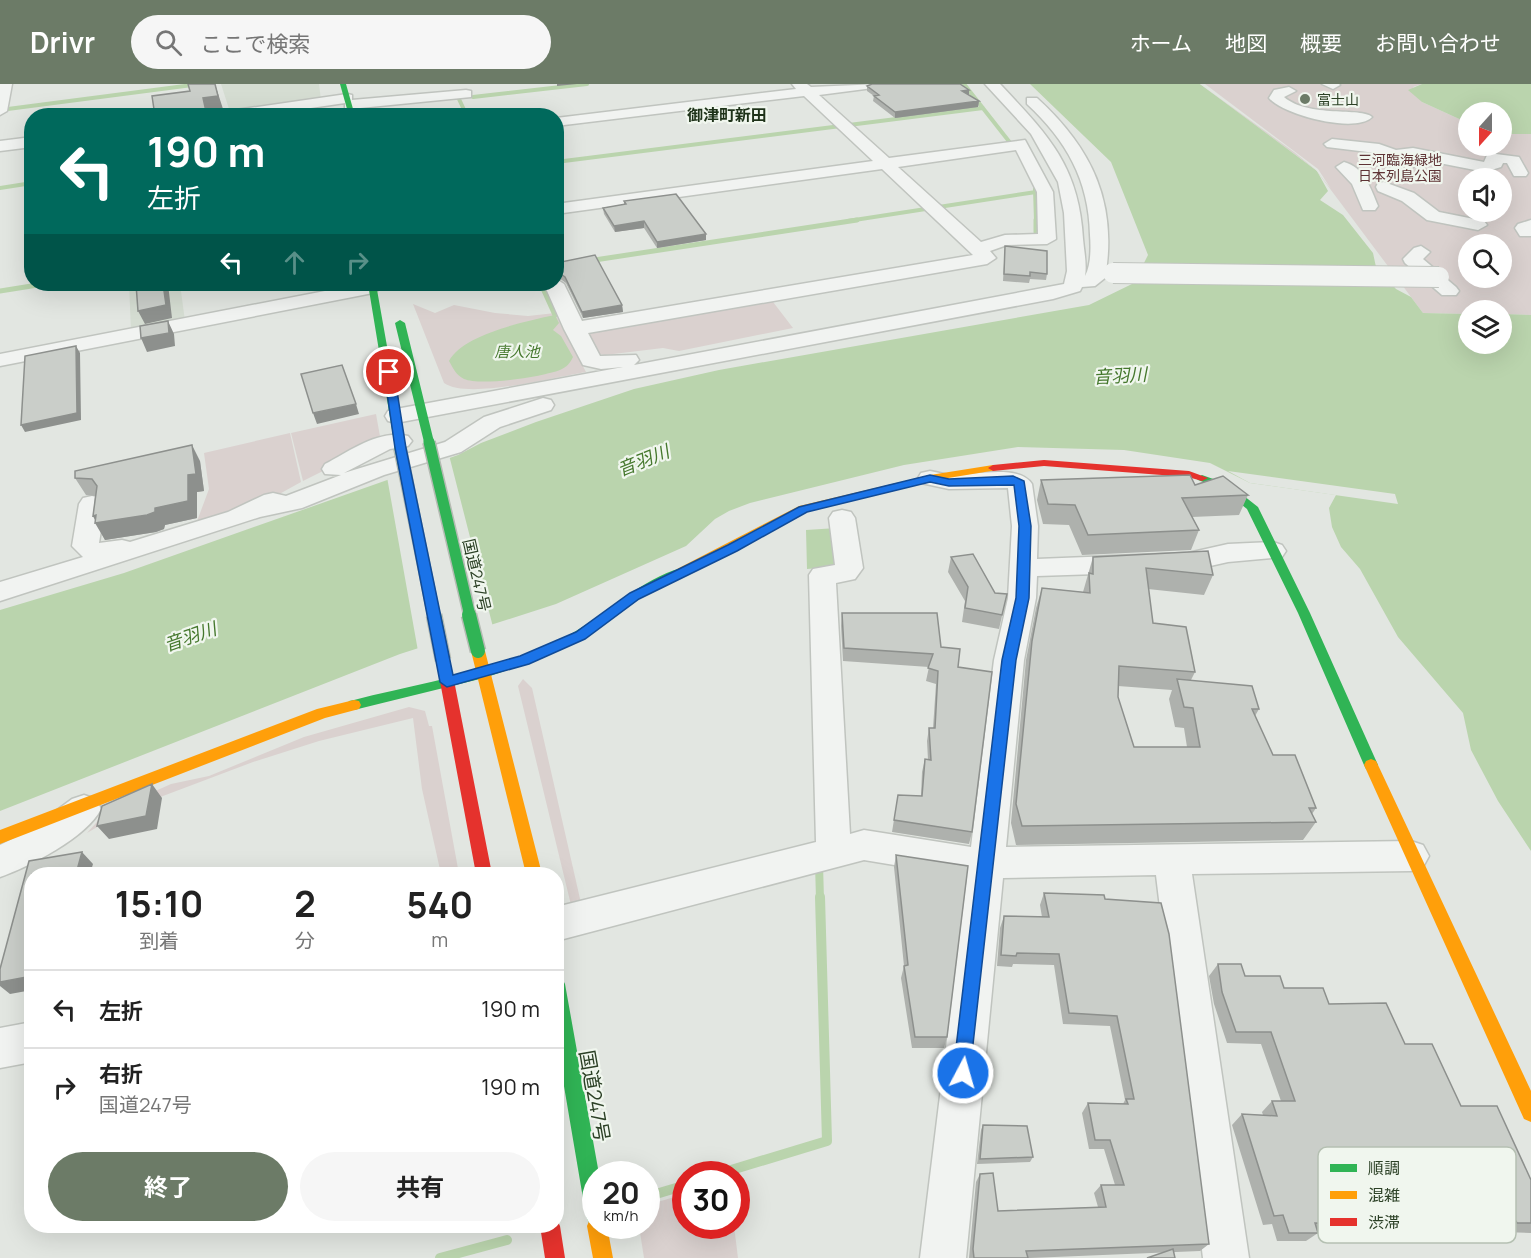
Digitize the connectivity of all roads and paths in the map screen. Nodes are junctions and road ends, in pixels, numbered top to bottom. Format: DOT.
graph roads {
  1 [pos="6,84"];
  2 [pos="331,84"];
  3 [pos="415,84"];
  4 [pos="873,84"];
  5 [pos="803,88"];
  6 [pos="986,88"];
  7 [pos="1289,91"];
  8 [pos="1024,92"];
  9 [pos="468,94"];
  10 [pos="419,99"];
  11 [pos="345,100"];
  12 [pos="284,108"];
  13 [pos="0,111"];
  14 [pos="998,112"];
  15 [pos="1309,113"];
  16 [pos="1365,117"];
  17 [pos="564,121"];
  18 [pos="1299,126"];
  19 [pos="1010,129"];
  20 [pos="24,143"];
  21 [pos="1332,144"];
  22 [pos="1022,145"];
  23 [pos="0,146"];
  24 [pos="1390,149"];
  25 [pos="884,164"];
  26 [pos="1427,165"];
  27 [pos="1344,167"];
  28 [pos="1520,173"];
  29 [pos="1384,187"];
  30 [pos="1371,207"];
  31 [pos="564,209"];
  32 [pos="1478,225"];
  33 [pos="1430,244"];
  34 [pos="978,249"];
  35 [pos="1105,272"];
  36 [pos="1418,279"];
  37 [pos="1076,281"];
  38 [pos="343,291"];
  39 [pos="374,291"];
  40 [pos="557,291"];
  41 [pos="396,306"];
  42 [pos="574,329"];
  43 [pos="0,360"];
  44 [pos="681,363"];
  45 [pos="423,411"];
  46 [pos="399,435"];
  47 [pos="930,478"];
  48 [pos="92,504"];
  49 [pos="256,510"];
  50 [pos="842,518"];
  51 [pos="148,545"];
  52 [pos="1273,550"];
  53 [pos="1023,566"];
  54 [pos="2,591"];
  55 [pos="484,673"];
  56 [pos="447,682"];
  57 [pos="91,803"];
  58 [pos="0,837"];
  59 [pos="824,854"];
  60 [pos="1411,856"];
  61 [pos="1172,859"];
  62 [pos="0,862"];
  63 [pos="985,865"];
  64 [pos="483,867"];
  65 [pos="532,867"];
  66 [pos="564,922"];
  67 [pos="564,1030"];
  68 [pos="24,1044"];
  69 [pos="0,1048"];
  70 [pos="1531,1112"];
  71 [pos="587,1161"];
  72 [pos="551,1233"];
  73 [pos="599,1239"];
  74 [pos="555,1258"];
  75 [pos="603,1258"];
  76 [pos="943,1258"];
  77 [pos="1226,1258"];
  1 -- 13 [label="street"];
  2 -- 11 [label="main road"];
  3 -- 10 [label="street"];
  4 -- 5 [label="street"];
  5 -- 17 [label="street"];
  5 -- 25 [label="street"];
  6 -- 14 [label="street"];
  6 -- 37 [label="street"];
  7 -- 15 [label="street"];
  8 -- 35 [label="street"];
  9 -- 10 [label="street"];
  10 -- 11 [label="street"];
  11 -- 12 [label="street"];
  15 -- 16 [label="street"];
  15 -- 18 [label="street"];
  19 -- 22 [label="street"];
  20 -- 23 [label="street"];
  21 -- 24 [label="street"];
  22 -- 25 [label="street"];
  22 -- 34 [label="street"];
  24 -- 26 [label="street"];
  24 -- 28 [label="street"];
  25 -- 31 [label="street"];
  25 -- 34 [label="street"];
  27 -- 30 [label="street"];
  29 -- 33 [label="street"];
  32 -- 33 [label="street"];
  33 -- 35 [label="street, bridge"];
  33 -- 36 [label="street"];
  34 -- 42 [label="street"];
  35 -- 37 [label="street"];
  37 -- 44 [label="street"];
  38 -- 43 [label="street"];
  39 -- 46 [label="main road"];
  40 -- 42 [label="street"];
  41 -- 45 [label="main road, 国道247号"];
  42 -- 44 [label="street"];
  44 -- 45 [label="street"];
  44 -- 49 [label="street"];
  45 -- 46 [label="street"];
  45 -- 55 [label="main road, 国道247号, bridge"];
  46 -- 49 [label="street"];
  46 -- 56 [label="main road, bridge"];
  47 -- 52 [label="main road"];
  47 -- 53 [label="street"];
  47 -- 55 [label="main road"];
  48 -- 51 [label="street"];
  49 -- 51 [label="street"];
  50 -- 59 [label="street"];
  51 -- 54 [label="street"];
  52 -- 53 [label="street"];
  52 -- 60 [label="main road"];
  53 -- 63 [label="street"];
  55 -- 56 [label="main road"];
  55 -- 65 [label="main road, 国道247号"];
  56 -- 57 [label="main road"];
  56 -- 64 [label="main road"];
  57 -- 58 [label="main road"];
  57 -- 62 [label="street"];
  59 -- 63 [label="street"];
  59 -- 66 [label="street"];
  60 -- 61 [label="street"];
  60 -- 70 [label="main road"];
  61 -- 63 [label="street"];
  61 -- 77 [label="street"];
  63 -- 76 [label="street"];
  67 -- 71 [label="main road, 国道247号"];
  68 -- 69 [label="street"];
  72 -- 74 [label="main road"];
  73 -- 75 [label="main road"];
}
